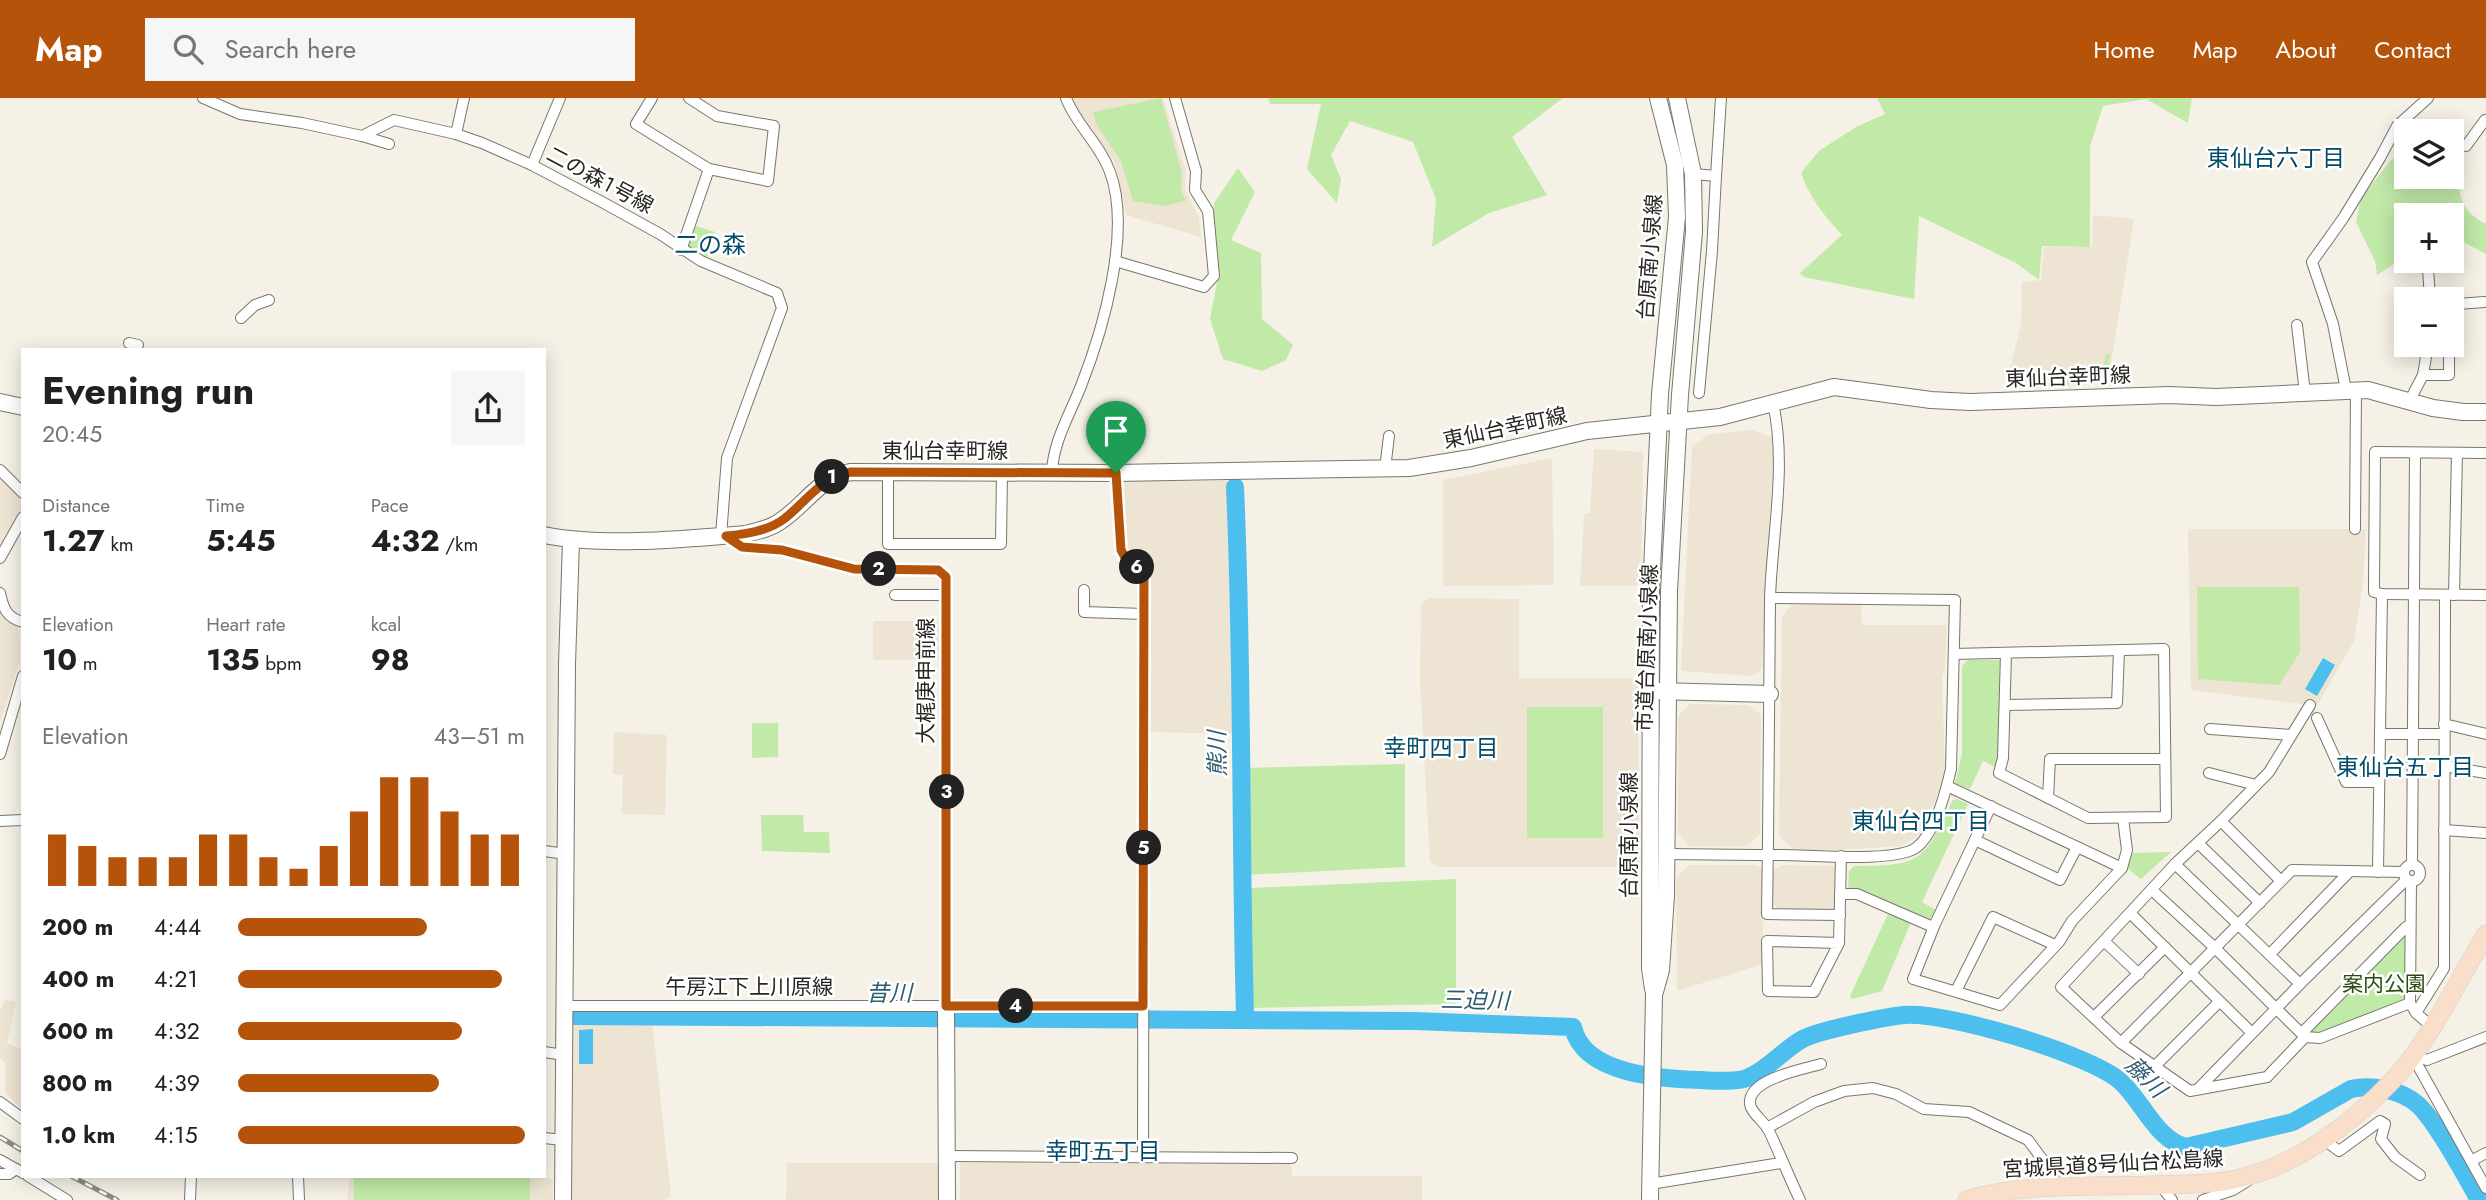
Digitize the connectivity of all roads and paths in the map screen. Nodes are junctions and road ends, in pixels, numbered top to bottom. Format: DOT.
graph roads {
  1 [pos="202,98"];
  2 [pos="464,98"];
  3 [pos="560,98"];
  4 [pos="652,98"];
  5 [pos="689,98"];
  6 [pos="1066,98"];
  7 [pos="1175,98"];
  8 [pos="1658,98"];
  9 [pos="1677,98"];
  10 [pos="1721,98"];
  11 [pos="2428,98"];
  12 [pos="2486,120"];
  13 [pos="456,134"];
  14 [pos="362,136"];
  15 [pos="389,144"];
  16 [pos="2466,146"];
  17 [pos="532,165"];
  18 [pos="709,169"];
  19 [pos="1693,174"];
  20 [pos="1716,176"];
  21 [pos="681,250"];
  22 [pos="1115,261"];
  23 [pos="269,300"];
  24 [pos="2484,302"];
  25 [pos="2464,304"];
  26 [pos="241,318"];
  27 [pos="2297,325"];
  28 [pos="2426,357"];
  29 [pos="2449,357"];
  30 [pos="2423,375"];
  31 [pos="2351,390"];
  32 [pos="1699,393"];
  33 [pos="2305,393"];
  34 [pos="2410,400"];
  35 [pos="0,402"];
  36 [pos="1773,403"];
  37 [pos="21,407"];
  38 [pos="2486,412"];
  39 [pos="1678,422"];
  40 [pos="1659,424"];
  41 [pos="1388,436"];
  42 [pos="2415,453"];
  43 [pos="2457,453"];
  44 [pos="2486,453"];
  45 [pos="1385,469"];
  46 [pos="0,470"];
  47 [pos="888,472"];
  48 [pos="1002,472"];
  49 [pos="1052,472"];
  50 [pos="1116,473"];
  51 [pos="21,492"];
  52 [pos="21,521"];
  53 [pos="2355,529"];
  54 [pos="546,535"];
  55 [pos="723,536"];
  56 [pos="571,541"];
  57 [pos="0,558"];
  58 [pos="1084,590"];
  59 [pos="0,593"];
  60 [pos="2382,594"];
  61 [pos="895,595"];
  62 [pos="947,595"];
  63 [pos="2414,595"];
  64 [pos="2449,595"];
  65 [pos="2486,595"];
  66 [pos="1770,598"];
  67 [pos="1144,614"];
  68 [pos="21,622"];
  69 [pos="2119,651"];
  70 [pos="1954,653"];
  71 [pos="2006,654"];
  72 [pos="21,683"];
  73 [pos="1658,691"];
  74 [pos="1770,694"];
  75 [pos="2005,705"];
  76 [pos="2310,705"];
  77 [pos="2318,718"];
  78 [pos="2210,729"];
  79 [pos="2444,729"];
  80 [pos="2380,734"];
  81 [pos="2413,734"];
  82 [pos="2486,734"];
  83 [pos="2291,735"];
  84 [pos="1,749"];
  85 [pos="2165,759"];
  86 [pos="2444,766"];
  87 [pos="2209,773"];
  88 [pos="2486,773"];
  89 [pos="2379,782"];
  90 [pos="2256,785"];
  91 [pos="1947,786"];
  92 [pos="2048,798"];
  93 [pos="1991,806"];
  94 [pos="2123,818"];
  95 [pos="21,820"];
  96 [pos="0,821"];
  97 [pos="2221,821"];
  98 [pos="2444,830"];
  99 [pos="2486,833"];
  100 [pos="1975,840"];
  101 [pos="2198,844"];
  102 [pos="2077,847"];
  103 [pos="546,851"];
  104 [pos="566,854"];
  105 [pos="1666,854"];
  106 [pos="1768,855"];
  107 [pos="1841,856"];
  108 [pos="2175,864"];
  109 [pos="2122,868"];
  110 [pos="2350,871"];
  111 [pos="2378,872"];
  112 [pos="2409,874"];
  113 [pos="2281,881"];
  114 [pos="2153,891"];
  115 [pos="1840,894"];
  116 [pos="2260,903"];
  117 [pos="2131,914"];
  118 [pos="1840,915"];
  119 [pos="2238,925"];
  120 [pos="1933,927"];
  121 [pos="2410,927"];
  122 [pos="2486,934"];
  123 [pos="2104,941"];
  124 [pos="1839,943"];
  125 [pos="2055,945"];
  126 [pos="2165,947"];
  127 [pos="2215,948"];
  128 [pos="2270,954"];
  129 [pos="2139,974"];
  130 [pos="2190,974"];
  131 [pos="2300,984"];
  132 [pos="1956,992"];
  133 [pos="1654,995"];
  134 [pos="2219,1002"];
  135 [pos="2410,1003"];
  136 [pos="564,1006"];
  137 [pos="2276,1009"];
  138 [pos="2416,1013"];
  139 [pos="946,1014"];
  140 [pos="1143,1015"];
  141 [pos="2094,1017"];
  142 [pos="2431,1026"];
  143 [pos="2252,1033"];
  144 [pos="2303,1035"];
  145 [pos="2486,1037"];
  146 [pos="2121,1043"];
  147 [pos="546,1052"];
  148 [pos="564,1055"];
  149 [pos="2412,1055"];
  150 [pos="1821,1064"];
  151 [pos="2154,1067"];
  152 [pos="2199,1088"];
  153 [pos="0,1102"];
  154 [pos="21,1118"];
  155 [pos="1768,1128"];
  156 [pos="546,1139"];
  157 [pos="2323,1139"];
  158 [pos="564,1140"];
  159 [pos="2486,1153"];
  160 [pos="947,1156"];
  161 [pos="1143,1157"];
  162 [pos="1292,1158"];
  163 [pos="0,1160"];
  164 [pos="2470,1161"];
  165 [pos="1782,1163"];
  166 [pos="19,1171"];
  167 [pos="0,1174"];
  168 [pos="2257,1174"];
  169 [pos="2420,1175"];
  170 [pos="31,1178"];
  171 [pos="191,1178"];
  172 [pos="298,1178"];
  173 [pos="2160,1185"];
  174 [pos="2486,1188"];
  175 [pos="1650,1192"];
  176 [pos="2067,1192"];
  177 [pos="67,1200"];
  178 [pos="190,1200"];
  179 [pos="299,1200"];
  180 [pos="563,1200"];
  181 [pos="947,1200"];
  182 [pos="1800,1200"];
  183 [pos="1967,1200"];
  184 [pos="2172,1200"];
  185 [pos="2203,1200"];
  1 -- 14 [label="street"];
  2 -- 13 [label="street"];
  3 -- 17 [label="street"];
  4 -- 18 [label="street"];
  5 -- 18 [label="street"];
  6 -- 22 [label="street"];
  7 -- 22 [label="street"];
  8 -- 40 [label="street, 台原南小泉線"];
  9 -- 19 [label="street, 市道台原南小泉線"];
  10 -- 20 [label="street"];
  11 -- 31 [label="street"];
  12 -- 16 [label="street"];
  13 -- 14 [label="street, 二の森１号線"];
  13 -- 17 [label="street, 二の森１号線"];
  14 -- 15 [label="street"];
  17 -- 21 [label="street, 二の森１号線"];
  18 -- 21 [label="street"];
  19 -- 20 [label="street"];
  19 -- 39 [label="street, 市道台原南小泉線"];
  20 -- 32 [label="street"];
  21 -- 55 [label="street, 二の森１号線"];
  22 -- 49 [label="street"];
  23 -- 26 [label="street"];
  24 -- 25 [label="street"];
  27 -- 33 [label="street"];
  28 -- 30 [label="street"];
  29 -- 30 [label="street"];
  30 -- 34 [label="street"];
  31 -- 33 [label="street, 東仙台幸町線"];
  31 -- 34 [label="street, 東仙台幸町線"];
  31 -- 53 [label="street"];
  33 -- 36 [label="street, 東仙台幸町線"];
  34 -- 38 [label="street, 東仙台幸町線"];
  35 -- 37 [label="street"];
  36 -- 39 [label="street, 東仙台幸町線"];
  36 -- 66 [label="street"];
  39 -- 40 [label="street, 東仙台幸町線"];
  39 -- 73 [label="street, 市道台原南小泉線"];
  40 -- 45 [label="street, 東仙台幸町線"];
  40 -- 73 [label="street, 台原南小泉線"];
  41 -- 45 [label="street"];
  42 -- 43 [label="street"];
  42 -- 60 [label="street"];
  42 -- 63 [label="street"];
  43 -- 44 [label="street"];
  43 -- 64 [label="street"];
  45 -- 50 [label="street, 東仙台幸町線"];
  46 -- 51 [label="street"];
  47 -- 48 [label="street, 東仙台幸町線"];
  47 -- 48 [label="street"];
  47 -- 55 [label="street, 東仙台幸町線"];
  48 -- 49 [label="street, 東仙台幸町線"];
  49 -- 50 [label="street, 東仙台幸町線"];
  50 -- 67 [label="street"];
  52 -- 57 [label="street"];
  54 -- 56 [label="street, 東仙台幸町線"];
  55 -- 56 [label="street, 東仙台幸町線"];
  55 -- 62 [label="street, 大梶庚申前線"];
  56 -- 104 [label="street"];
  58 -- 67 [label="street"];
  59 -- 68 [label="street"];
  60 -- 63 [label="street"];
  60 -- 80 [label="street"];
  61 -- 62 [label="street"];
  62 -- 139 [label="street, 大梶庚申前線"];
  63 -- 64 [label="street"];
  63 -- 81 [label="street"];
  64 -- 65 [label="street"];
  64 -- 79 [label="street"];
  66 -- 70 [label="street"];
  66 -- 74 [label="street"];
  67 -- 140 [label="street"];
  69 -- 71 [label="street"];
  69 -- 75 [label="street"];
  69 -- 85 [label="street"];
  70 -- 71 [label="street"];
  70 -- 91 [label="street"];
  71 -- 75 [label="street"];
  72 -- 84 [label="street"];
  73 -- 74 [label="street"];
  73 -- 105 [label="street, 市道台原南小泉線"];
  73 -- 133 [label="street, 台原南小泉線"];
  74 -- 106 [label="street"];
  75 -- 92 [label="street"];
  76 -- 83 [label="street"];
  77 -- 89 [label="street"];
  78 -- 83 [label="street"];
  79 -- 81 [label="street"];
  79 -- 82 [label="street"];
  79 -- 86 [label="street"];
  80 -- 81 [label="street"];
  80 -- 89 [label="street"];
  81 -- 112 [label="street"];
  83 -- 90 [label="street"];
  85 -- 92 [label="street"];
  85 -- 94 [label="street"];
  86 -- 88 [label="street"];
  86 -- 98 [label="street"];
  87 -- 90 [label="street"];
  89 -- 111 [label="street"];
  90 -- 97 [label="street"];
  91 -- 93 [label="street"];
  91 -- 107 [label="street"];
  92 -- 94 [label="street"];
  93 -- 100 [label="street"];
  93 -- 102 [label="street"];
  94 -- 109 [label="street"];
  95 -- 96 [label="street"];
  97 -- 101 [label="street"];
  97 -- 113 [label="street"];
  98 -- 99 [label="street"];
  98 -- 138 [label="street"];
  100 -- 102 [label="street"];
  100 -- 120 [label="street"];
  101 -- 108 [label="street"];
  101 -- 116 [label="street"];
  102 -- 109 [label="street"];
  103 -- 104 [label="street"];
  104 -- 136 [label="street"];
  105 -- 106 [label="street"];
  105 -- 133 [label="street, 市道台原南小泉線"];
  106 -- 107 [label="street"];
  106 -- 118 [label="street"];
  107 -- 115 [label="street"];
  108 -- 114 [label="street"];
  108 -- 119 [label="street"];
  109 -- 125 [label="street"];
  110 -- 111 [label="street"];
  110 -- 113 [label="street"];
  110 -- 128 [label="street"];
  111 -- 112 [label="street"];
  112 -- 121 [label="street"];
  112 -- 131 [label="street"];
  113 -- 116 [label="street"];
  114 -- 117 [label="street"];
  114 -- 127 [label="street"];
  115 -- 118 [label="street"];
  115 -- 120 [label="street"];
  116 -- 119 [label="street"];
  117 -- 123 [label="street"];
  117 -- 126 [label="street"];
  118 -- 124 [label="street"];
  119 -- 127 [label="street"];
  119 -- 128 [label="street"];
  120 -- 132 [label="street"];
  121 -- 135 [label="street"];
  121 -- 144 [label="street"];
  122 -- 142 [label="main road, 宮城県道8号仙台松島線"];
  123 -- 129 [label="street"];
  123 -- 141 [label="street"];
  124 -- 124 [label="street"];
  125 -- 132 [label="street"];
  125 -- 132 [label="street"];
  126 -- 129 [label="street"];
  126 -- 130 [label="street"];
  127 -- 130 [label="street"];
  127 -- 137 [label="street"];
  128 -- 131 [label="street"];
  129 -- 141 [label="street"];
  130 -- 134 [label="street"];
  130 -- 146 [label="street"];
  131 -- 137 [label="street"];
  133 -- 175 [label="street, 市道台原南小泉線"];
  134 -- 143 [label="street"];
  134 -- 151 [label="street"];
  135 -- 138 [label="street"];
  135 -- 144 [label="street"];
  136 -- 139 [label="street, 午房江下上川原線"];
  136 -- 148 [label="street"];
  137 -- 143 [label="street"];
  137 -- 144 [label="street"];
  138 -- 142 [label="street"];
  139 -- 140 [label="street, 午房江下上川原線"];
  139 -- 160 [label="street, 大梶庚申前線"];
  140 -- 161 [label="street"];
  141 -- 146 [label="street"];
  142 -- 149 [label="main road, 宮城県道8号仙台松島線"];
  143 -- 152 [label="street"];
  144 -- 152 [label="street"];
  145 -- 149 [label="street"];
  146 -- 151 [label="street"];
  147 -- 148 [label="street"];
  148 -- 158 [label="street"];
  149 -- 157 [label="main road, 宮城県道8号仙台松島線"];
  149 -- 164 [label="street"];
  150 -- 155 [label="street"];
  151 -- 152 [label="street"];
  153 -- 154 [label="street"];
  155 -- 165 [label="street"];
  155 -- 176 [label="street"];
  156 -- 158 [label="street"];
  157 -- 168 [label="main road, 宮城県道8号仙台松島線"];
  157 -- 169 [label="street"];
  158 -- 180 [label="street"];
  159 -- 164 [label="street"];
  160 -- 161 [label="street"];
  160 -- 181 [label="street, 大梶庚申前線"];
  161 -- 162 [label="street"];
  163 -- 166 [label="street"];
  164 -- 174 [label="street"];
  165 -- 175 [label="street"];
  165 -- 182 [label="street"];
  166 -- 167 [label="street"];
  168 -- 173 [label="main road, 宮城県道8号仙台松島線"];
  168 -- 185 [label="street"];
  170 -- 177 [label="street"];
  171 -- 178 [label="street"];
  172 -- 179 [label="street"];
  173 -- 176 [label="main road, 宮城県道8号仙台松島線"];
  173 -- 184 [label="street"];
  176 -- 183 [label="main road, 宮城県道8号仙台松島線"];
}
